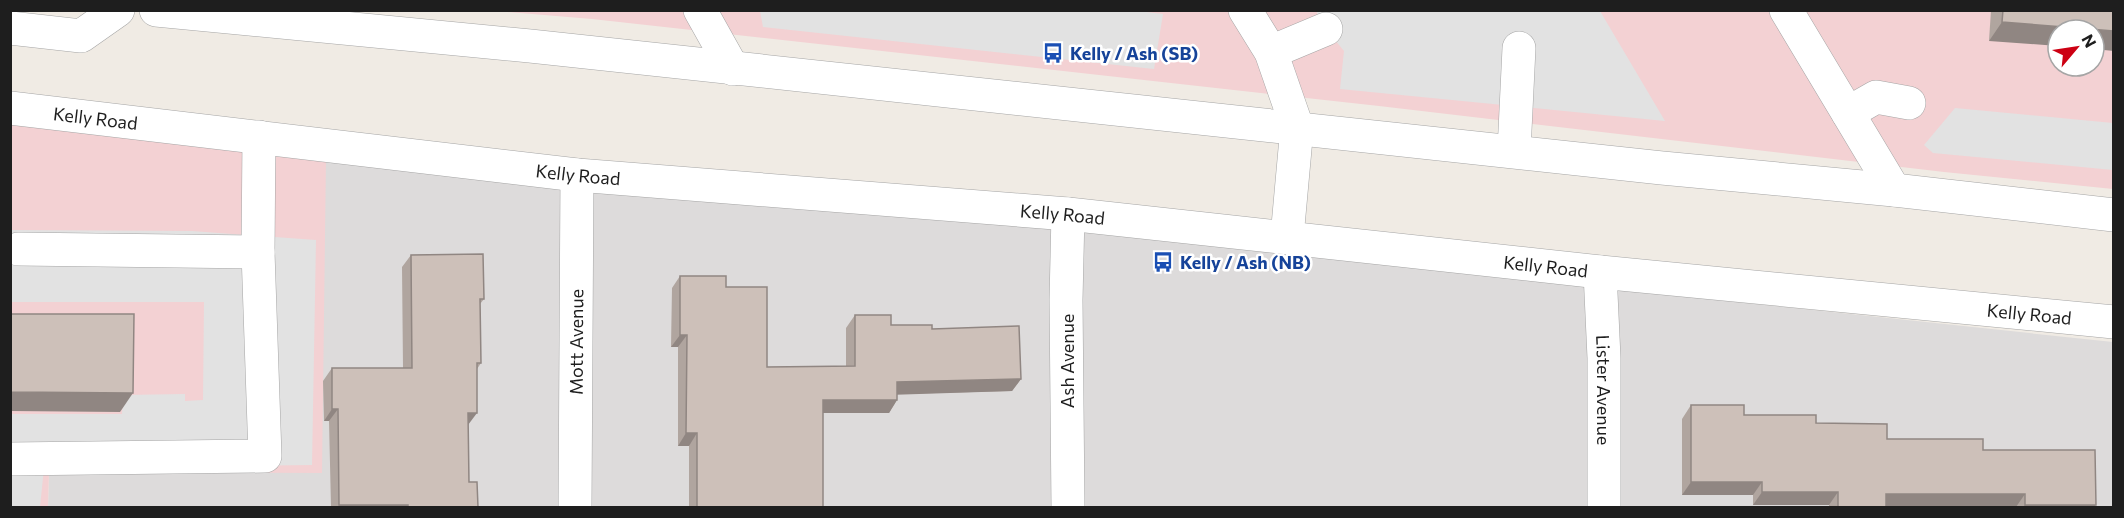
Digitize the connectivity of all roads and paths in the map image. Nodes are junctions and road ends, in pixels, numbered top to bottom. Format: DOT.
graph roads {
  1 [pos="118,10"];
  2 [pos="700,10"];
  3 [pos="1245,10"];
  4 [pos="1786,10"];
  5 [pos="159,11"];
  6 [pos="10,28"];
  7 [pos="1326,29"];
  8 [pos="1519,48"];
  9 [pos="1271,52"];
  10 [pos="733,69"];
  11 [pos="1909,103"];
  12 [pos="10,108"];
  13 [pos="1848,113"];
  14 [pos="1297,127"];
  15 [pos="259,137"];
  16 [pos="1515,151"];
  17 [pos="576,175"];
  18 [pos="1894,190"];
  19 [pos="1068,214"];
  20 [pos="2114,215"];
  21 [pos="1287,237"];
  22 [pos="18,249"];
  23 [pos="258,252"];
  24 [pos="1600,272"];
  25 [pos="2114,322"];
  26 [pos="10,459"];
  27 [pos="575,507"];
  28 [pos="1068,507"];
  29 [pos="1604,507"];
  1 -- 6 [label="street"];
  2 -- 10 [label="street"];
  3 -- 9 [label="street"];
  4 -- 13 [label="street"];
  5 -- 10 [label="street"];
  7 -- 9 [label="street"];
  8 -- 16 [label="street"];
  9 -- 14 [label="street"];
  10 -- 14 [label="street"];
  11 -- 13 [label="street"];
  12 -- 15 [label="street, Kelly Road"];
  13 -- 18 [label="street"];
  14 -- 16 [label="street"];
  14 -- 21 [label="street"];
  15 -- 17 [label="street, Kelly Road"];
  15 -- 23 [label="street"];
  16 -- 18 [label="street"];
  17 -- 19 [label="street, Kelly Road"];
  17 -- 27 [label="street, Mott Avenue"];
  18 -- 20 [label="street"];
  19 -- 21 [label="street, Kelly Road"];
  19 -- 28 [label="street, Ash Avenue"];
  21 -- 24 [label="street, Kelly Road"];
  22 -- 23 [label="street"];
  23 -- 26 [label="street"];
  24 -- 25 [label="street, Kelly Road"];
  24 -- 29 [label="street, Lister Avenue"];
}
